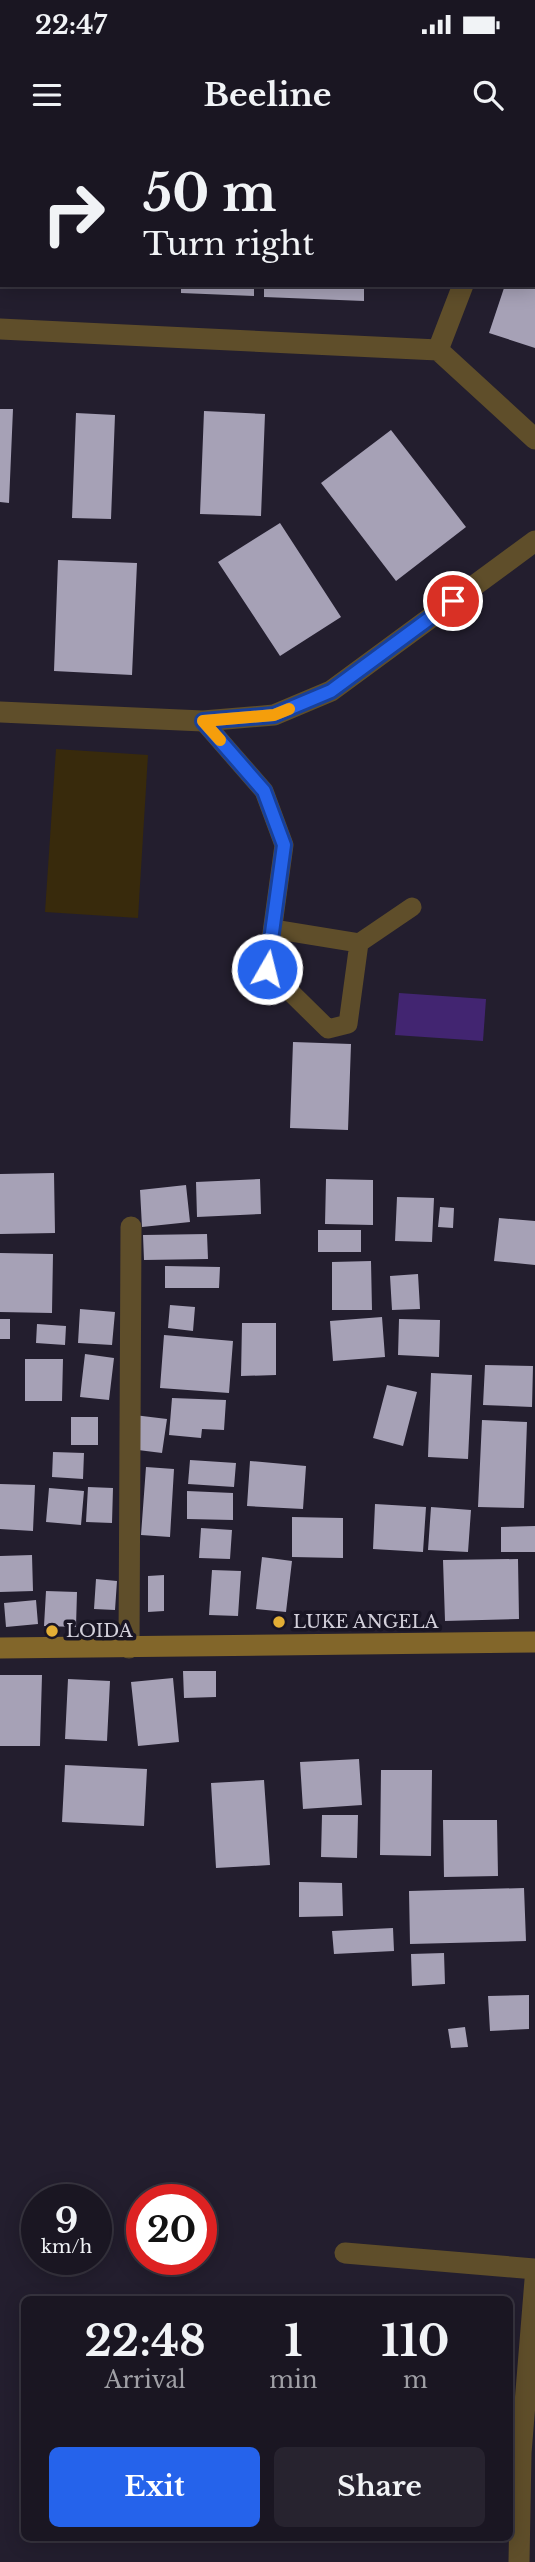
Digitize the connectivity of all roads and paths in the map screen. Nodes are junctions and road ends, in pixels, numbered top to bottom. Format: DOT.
graph roads {
  1 [pos="462,287"];
  2 [pos="0,328"];
  3 [pos="438,350"];
  4 [pos="535,439"];
  5 [pos="535,541"];
  6 [pos="0,712"];
  7 [pos="203,721"];
  8 [pos="412,907"];
  9 [pos="273,929"];
  10 [pos="359,943"];
  11 [pos="131,1227"];
  12 [pos="535,1642"];
  13 [pos="0,1648"];
  14 [pos="129,1648"];
  15 [pos="345,2253"];
  16 [pos="535,2269"];
  17 [pos="535,2280"];
  18 [pos="522,2452"];
  19 [pos="519,2562"];
  1 -- 3 [label="street"];
  2 -- 3 [label="street"];
  3 -- 4 [label="street"];
  5 -- 7 [label="street"];
  6 -- 7 [label="street"];
  7 -- 9 [label="lane"];
  8 -- 10 [label="lane"];
  9 -- 10 [label="lane"];
  9 -- 10 [label="lane"];
  11 -- 14 [label="street"];
  12 -- 14 [label="street"];
  13 -- 14 [label="street"];
  15 -- 16 [label="street"];
  17 -- 18 [label="street"];
  18 -- 19 [label="street"];
}
